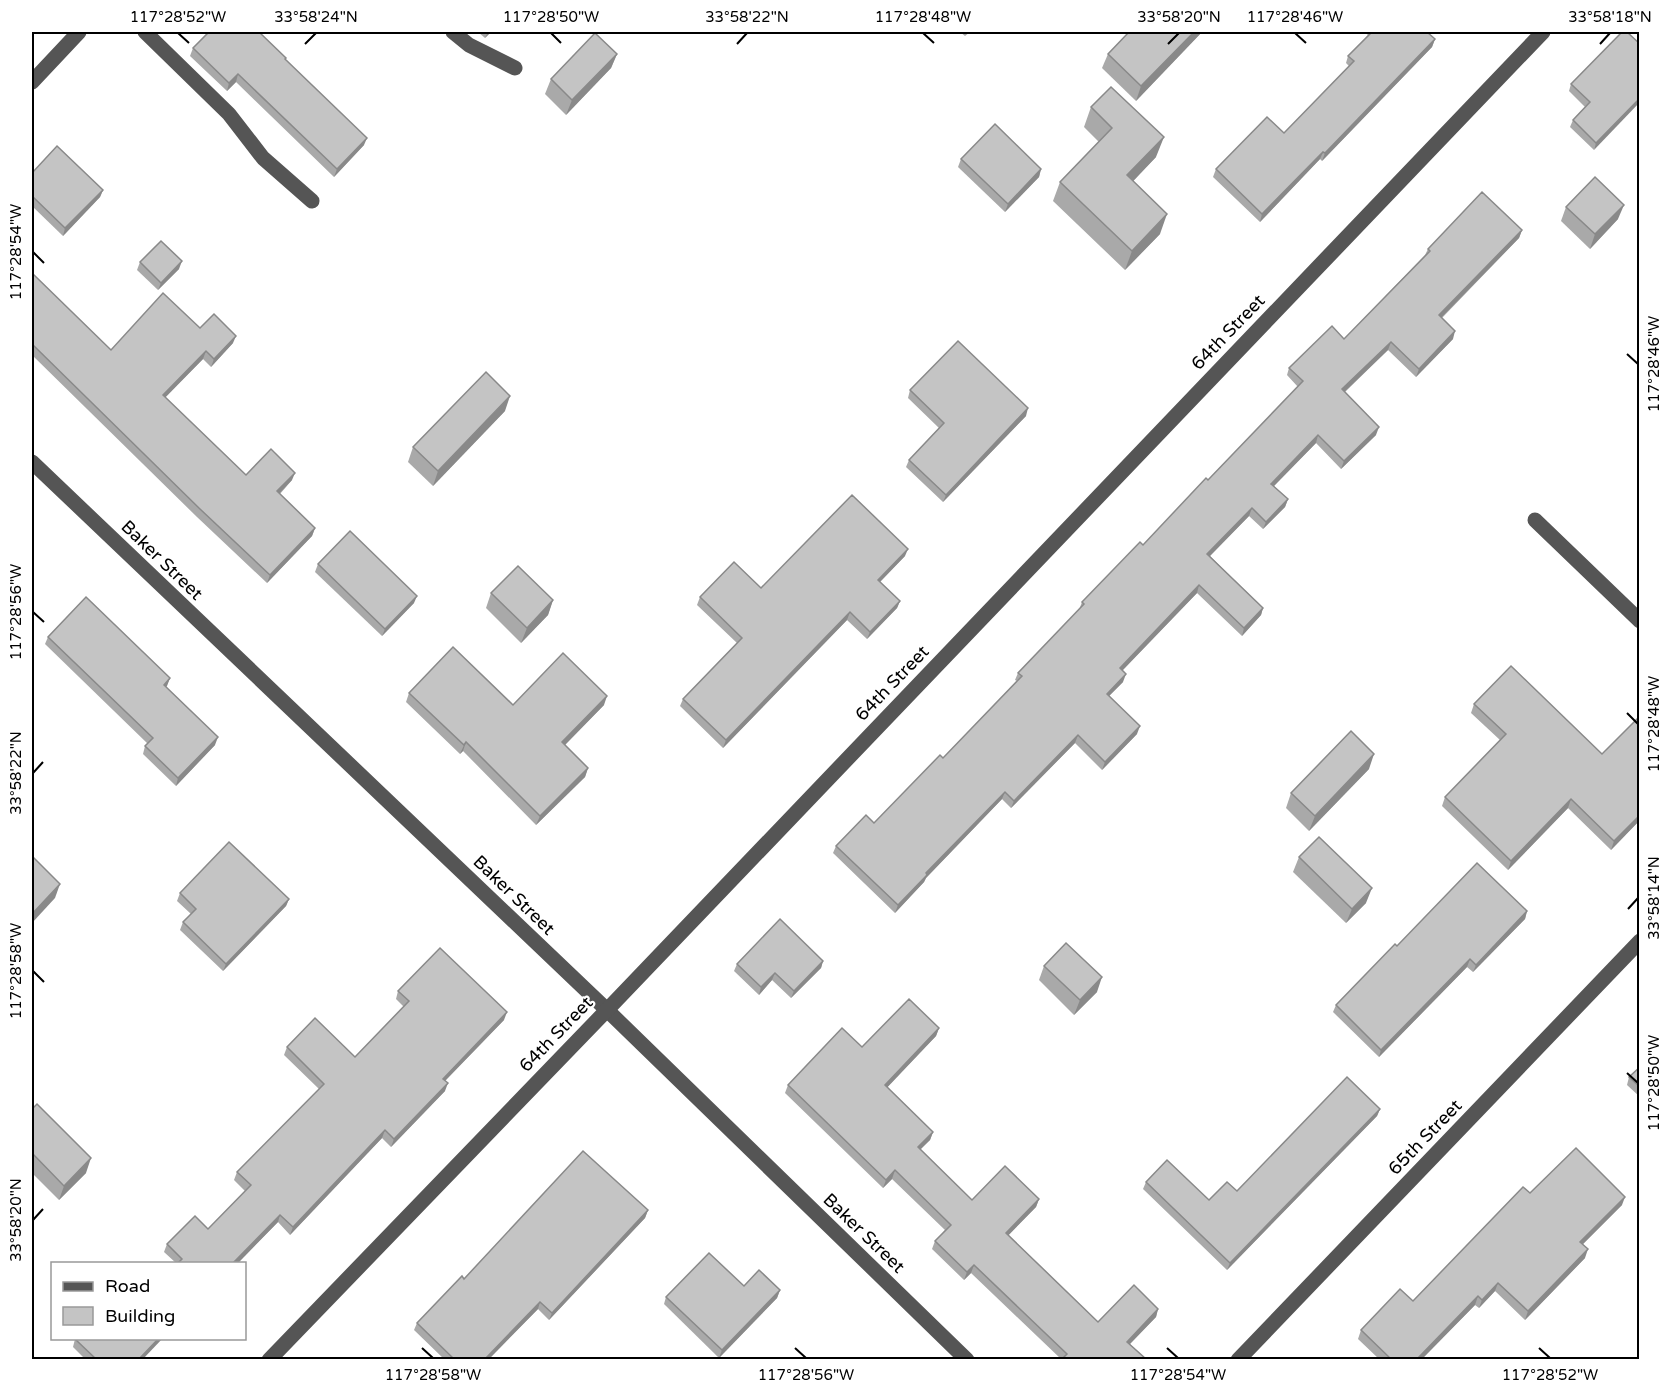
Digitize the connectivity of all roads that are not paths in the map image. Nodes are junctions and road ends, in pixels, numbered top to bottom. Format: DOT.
graph roads {
  1 [pos="79,32"];
  2 [pos="145,32"];
  3 [pos="453,32"];
  4 [pos="1543,32"];
  5 [pos="515,68"];
  6 [pos="32,82"];
  7 [pos="312,201"];
  8 [pos="32,462"];
  9 [pos="1535,520"];
  10 [pos="1640,621"];
  11 [pos="1640,941"];
  12 [pos="606,1010"];
  13 [pos="269,1359"];
  14 [pos="967,1359"];
  15 [pos="1238,1359"];
  1 -- 6 [label="street"];
  2 -- 7 [label="street"];
  3 -- 5 [label="street"];
  4 -- 12 [label="street, 64th Street"];
  8 -- 12 [label="street, Baker Street"];
  9 -- 10 [label="street"];
  11 -- 15 [label="street, 65th Street"];
  12 -- 13 [label="street, 64th Street"];
  12 -- 14 [label="street, Baker Street"];
}
